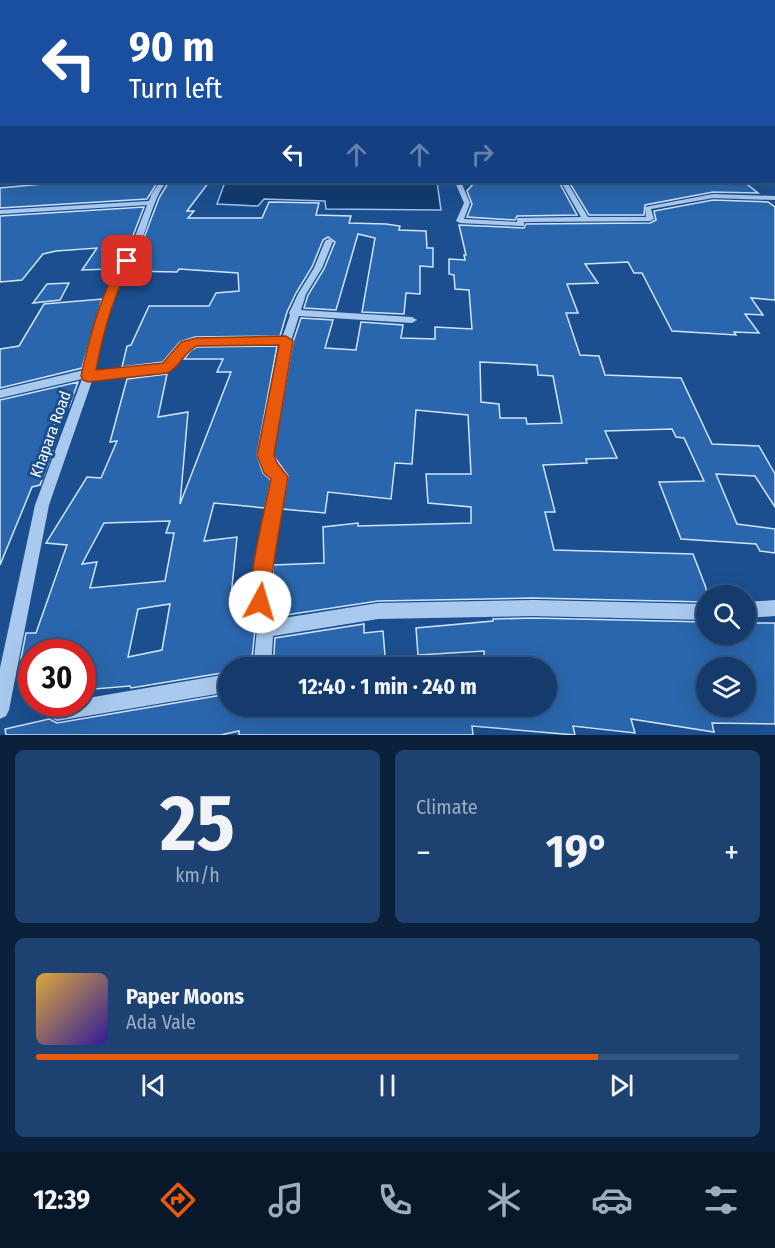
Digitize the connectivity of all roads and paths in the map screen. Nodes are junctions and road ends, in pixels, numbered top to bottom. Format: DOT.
graph roads {
  1 [pos="162,183"];
  2 [pos="458,183"];
  3 [pos="565,183"];
  4 [pos="775,198"];
  5 [pos="151,203"];
  6 [pos="0,212"];
  7 [pos="585,218"];
  8 [pos="329,242"];
  9 [pos="294,313"];
  10 [pos="411,320"];
  11 [pos="286,341"];
  12 [pos="88,375"];
  13 [pos="0,394"];
  14 [pos="775,608"];
  15 [pos="756,609"];
  16 [pos="696,612"];
  17 [pos="265,629"];
  18 [pos="263,657"];
  19 [pos="218,685"];
  20 [pos="96,705"];
  21 [pos="0,710"];
  1 -- 5 [label="street, Khapara Road"];
  2 -- 7 [label="street"];
  3 -- 7 [label="street"];
  4 -- 7 [label="street"];
  5 -- 6 [label="street"];
  5 -- 12 [label="street, Khapara Road"];
  8 -- 9 [label="street"];
  9 -- 10 [label="street"];
  9 -- 11 [label="street"];
  11 -- 12 [label="street"];
  11 -- 17 [label="street"];
  12 -- 13 [label="street"];
  12 -- 21 [label="street, Khapara Road"];
  14 -- 15 [label="street"];
  16 -- 17 [label="street"];
  17 -- 18 [label="street"];
  19 -- 20 [label="street"];
}
